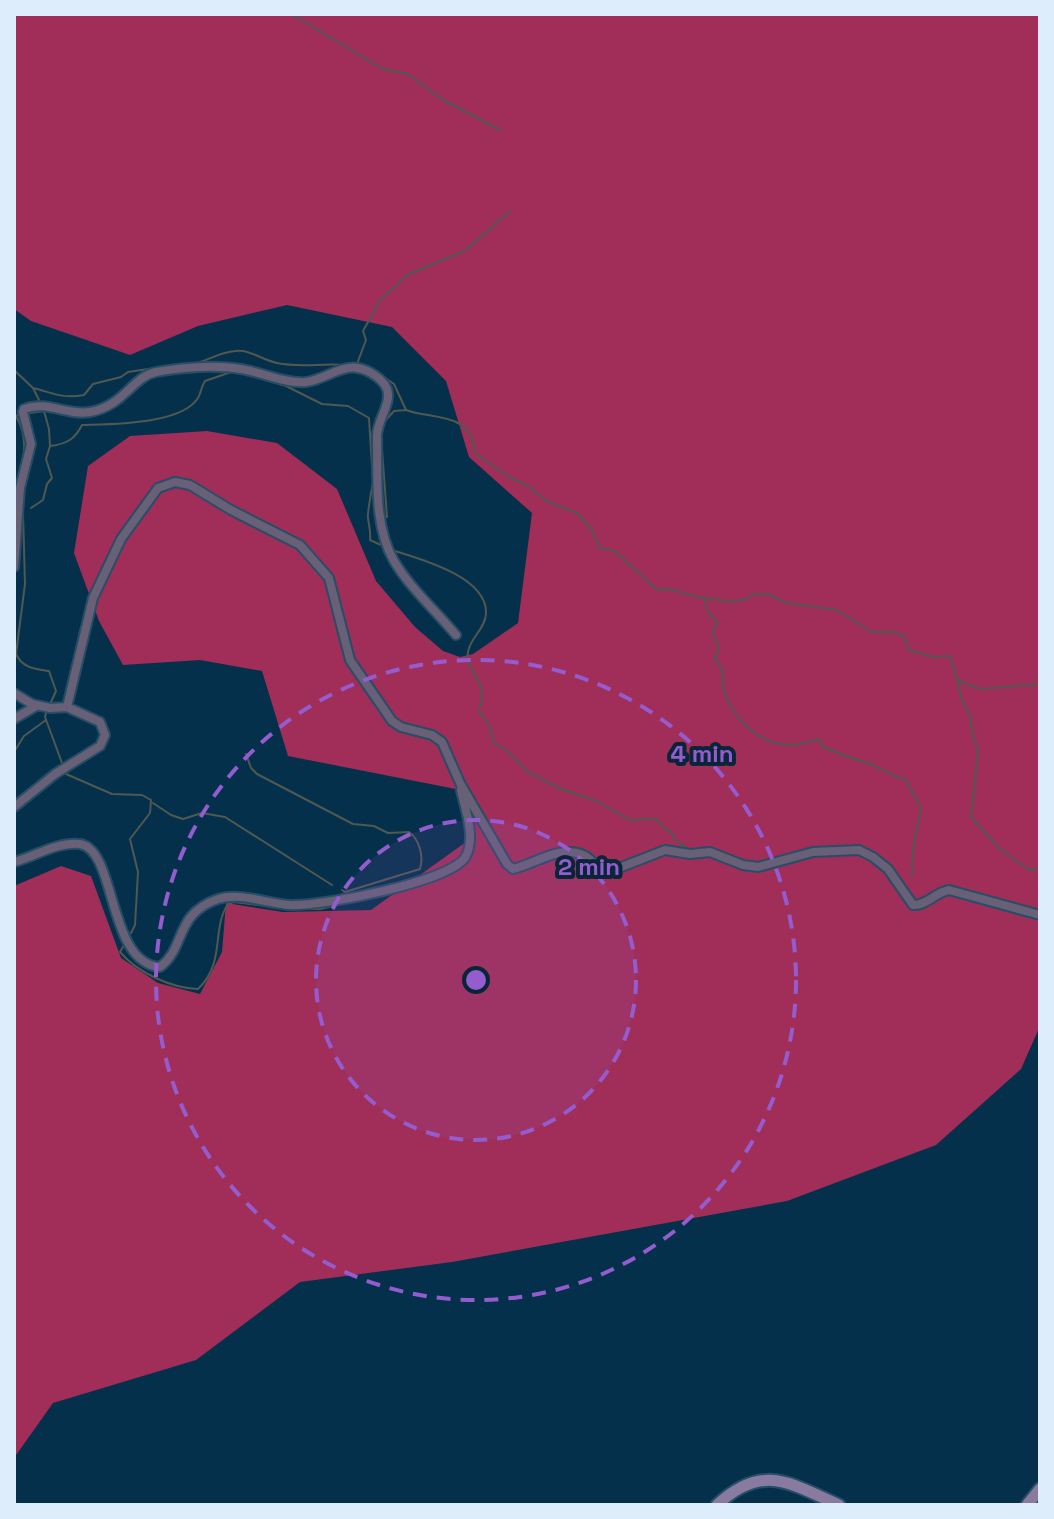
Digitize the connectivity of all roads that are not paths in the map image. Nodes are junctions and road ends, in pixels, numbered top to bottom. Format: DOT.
graph roads {
  1 [pos="20,409"];
  2 [pos="14,567"];
  3 [pos="456,635"];
  4 [pos="14,693"];
  5 [pos="36,706"];
  6 [pos="67,707"];
  7 [pos="14,719"];
  8 [pos="460,783"];
  9 [pos="14,807"];
  10 [pos="14,862"];
  11 [pos="1040,915"];
  12 [pos="1040,1489"];
  13 [pos="717,1505"];
  14 [pos="839,1505"];
  15 [pos="1027,1505"];
  1 -- 2 [label="street"];
  1 -- 3 [label="street"];
  4 -- 5 [label="street"];
  5 -- 6 [label="street"];
  5 -- 7 [label="street"];
  6 -- 8 [label="street"];
  6 -- 9 [label="street"];
  8 -- 10 [label="street"];
  8 -- 11 [label="street"];
  12 -- 15 [label="street"];
  13 -- 14 [label="street"];
}
